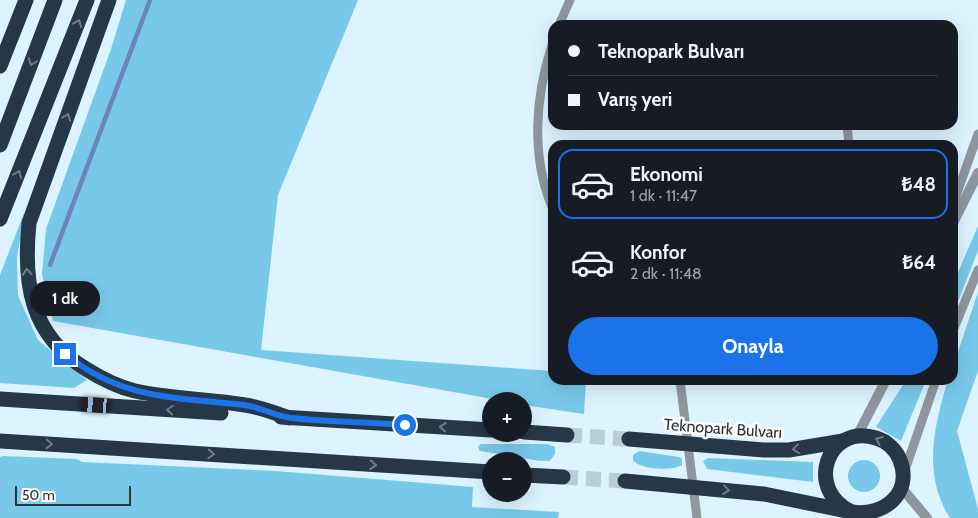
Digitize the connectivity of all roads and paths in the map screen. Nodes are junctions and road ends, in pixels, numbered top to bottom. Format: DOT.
graph roads {
  1 [pos="26,0"];
  2 [pos="55,0"];
  3 [pos="87,0"];
  4 [pos="109,0"];
  5 [pos="570,0"];
  6 [pos="561,20"];
  7 [pos="548,61"];
  8 [pos="0,66"];
  9 [pos="978,134"];
  10 [pos="0,145"];
  11 [pos="978,172"];
  12 [pos="958,190"];
  13 [pos="548,195"];
  14 [pos="958,213"];
  15 [pos="0,219"];
  16 [pos="978,270"];
  17 [pos="958,318"];
  18 [pos="681,385"];
  19 [pos="883,385"];
  20 [pos="934,385"];
  21 [pos="0,399"];
  22 [pos="289,418"];
  23 [pos="482,429"];
  24 [pos="532,433"];
  25 [pos="566,435"];
  26 [pos="851,438"];
  27 [pos="629,439"];
  28 [pos="0,441"];
  29 [pos="688,442"];
  30 [pos="482,471"];
  31 [pos="532,475"];
  32 [pos="563,477"];
  33 [pos="625,481"];
  34 [pos="902,481"];
  35 [pos="693,486"];
  36 [pos="861,515"];
  37 [pos="697,518"];
  38 [pos="927,518"];
  1 -- 8 [label="highway"];
  2 -- 10 [label="highway, one-way"];
  15 -- 3 [label="highway, one-way"];
  22 -- 4 [label="highway, one-way"];
  5 -- 6 [label="lane"];
  7 -- 13 [label="lane"];
  9 -- 12 [label="lane"];
  11 -- 14 [label="street"];
  16 -- 17 [label="lane"];
  18 -- 29 [label="lane"];
  19 -- 26 [label="street"];
  20 -- 34 [label="lane"];
  22 -- 21 [label="highway, one-way"];
  23 -- 22 [label="highway, one-way"];
  24 -- 25 [label="highway"];
  26 -- 29 [label="highway, Teknopark Bulvarı, one-way"];
  34 -- 26 [label="highway, one-way"];
  26 -- 36 [label="highway"];
  27 -- 29 [label="highway, Teknopark Bulvarı"];
  28 -- 30 [label="highway, one-way"];
  29 -- 35 [label="lane"];
  31 -- 32 [label="highway"];
  33 -- 35 [label="highway"];
  34 -- 36 [label="highway"];
  34 -- 38 [label="street"];
  35 -- 36 [label="highway, one-way"];
  35 -- 37 [label="lane"];
}
